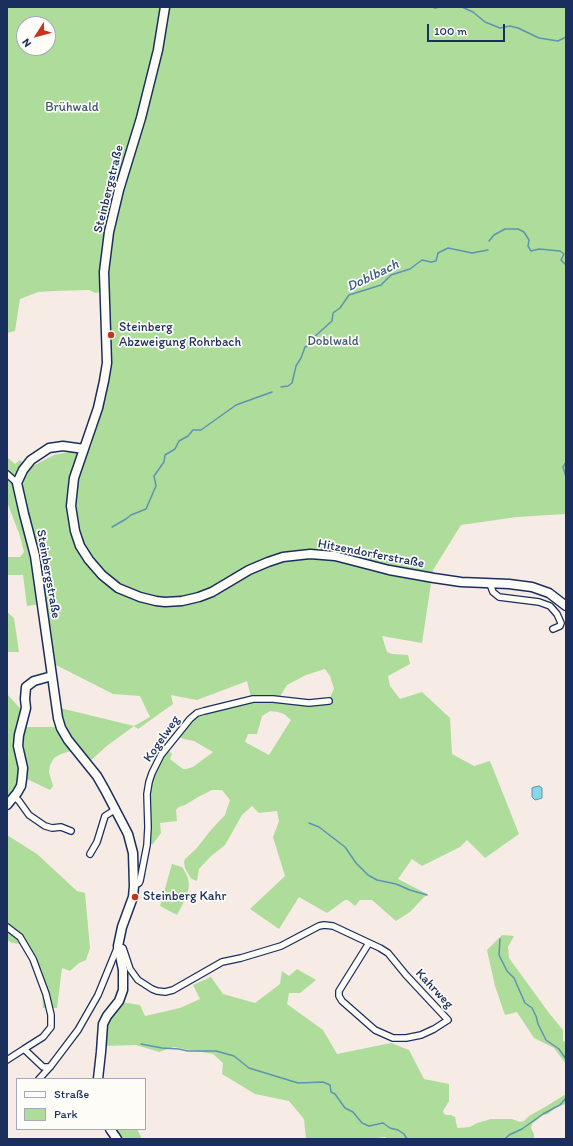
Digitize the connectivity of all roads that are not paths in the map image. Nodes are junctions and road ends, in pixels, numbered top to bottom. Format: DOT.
graph roads {
  1 [pos="165,7"];
  2 [pos="104,381"];
  3 [pos="84,449"];
  4 [pos="7,474"];
  5 [pos="17,483"];
  6 [pos="490,584"];
  7 [pos="566,606"];
  8 [pos="553,629"];
  9 [pos="52,676"];
  10 [pos="329,701"];
  11 [pos="14,796"];
  12 [pos="7,805"];
  13 [pos="116,810"];
  14 [pos="70,831"];
  15 [pos="90,854"];
  16 [pos="134,886"];
  17 [pos="7,927"];
  18 [pos="369,943"];
  19 [pos="118,946"];
  20 [pos="24,1049"];
  21 [pos="7,1060"];
  22 [pos="50,1067"];
  23 [pos="41,1078"];
  24 [pos="98,1078"];
  25 [pos="111,1130"];
  26 [pos="116,1139"];
  1 -- 2 [label="main road, Steinbergstraße"];
  2 -- 3 [label="main road, Hitzendorferstraße"];
  3 -- 5 [label="main road"];
  3 -- 6 [label="main road, Hitzendorferstraße"];
  4 -- 5 [label="street"];
  5 -- 9 [label="main road, Steinbergstraße"];
  6 -- 7 [label="main road, Hitzendorferstraße"];
  6 -- 8 [label="street"];
  9 -- 11 [label="main road"];
  9 -- 13 [label="main road, Steinbergstraße"];
  10 -- 16 [label="street, Kogelweg"];
  11 -- 12 [label="main road"];
  11 -- 14 [label="street"];
  13 -- 15 [label="street"];
  13 -- 16 [label="main road, Steinbergstraße"];
  16 -- 19 [label="main road, Steinbergstraße"];
  17 -- 20 [label="street"];
  18 -- 18 [label="street, Kahrweg"];
  18 -- 19 [label="street, Kahrweg"];
  19 -- 22 [label="street"];
  19 -- 24 [label="main road"];
  20 -- 21 [label="street"];
  20 -- 22 [label="street"];
  22 -- 23 [label="street"];
  25 -- 26 [label="main road"];
}
